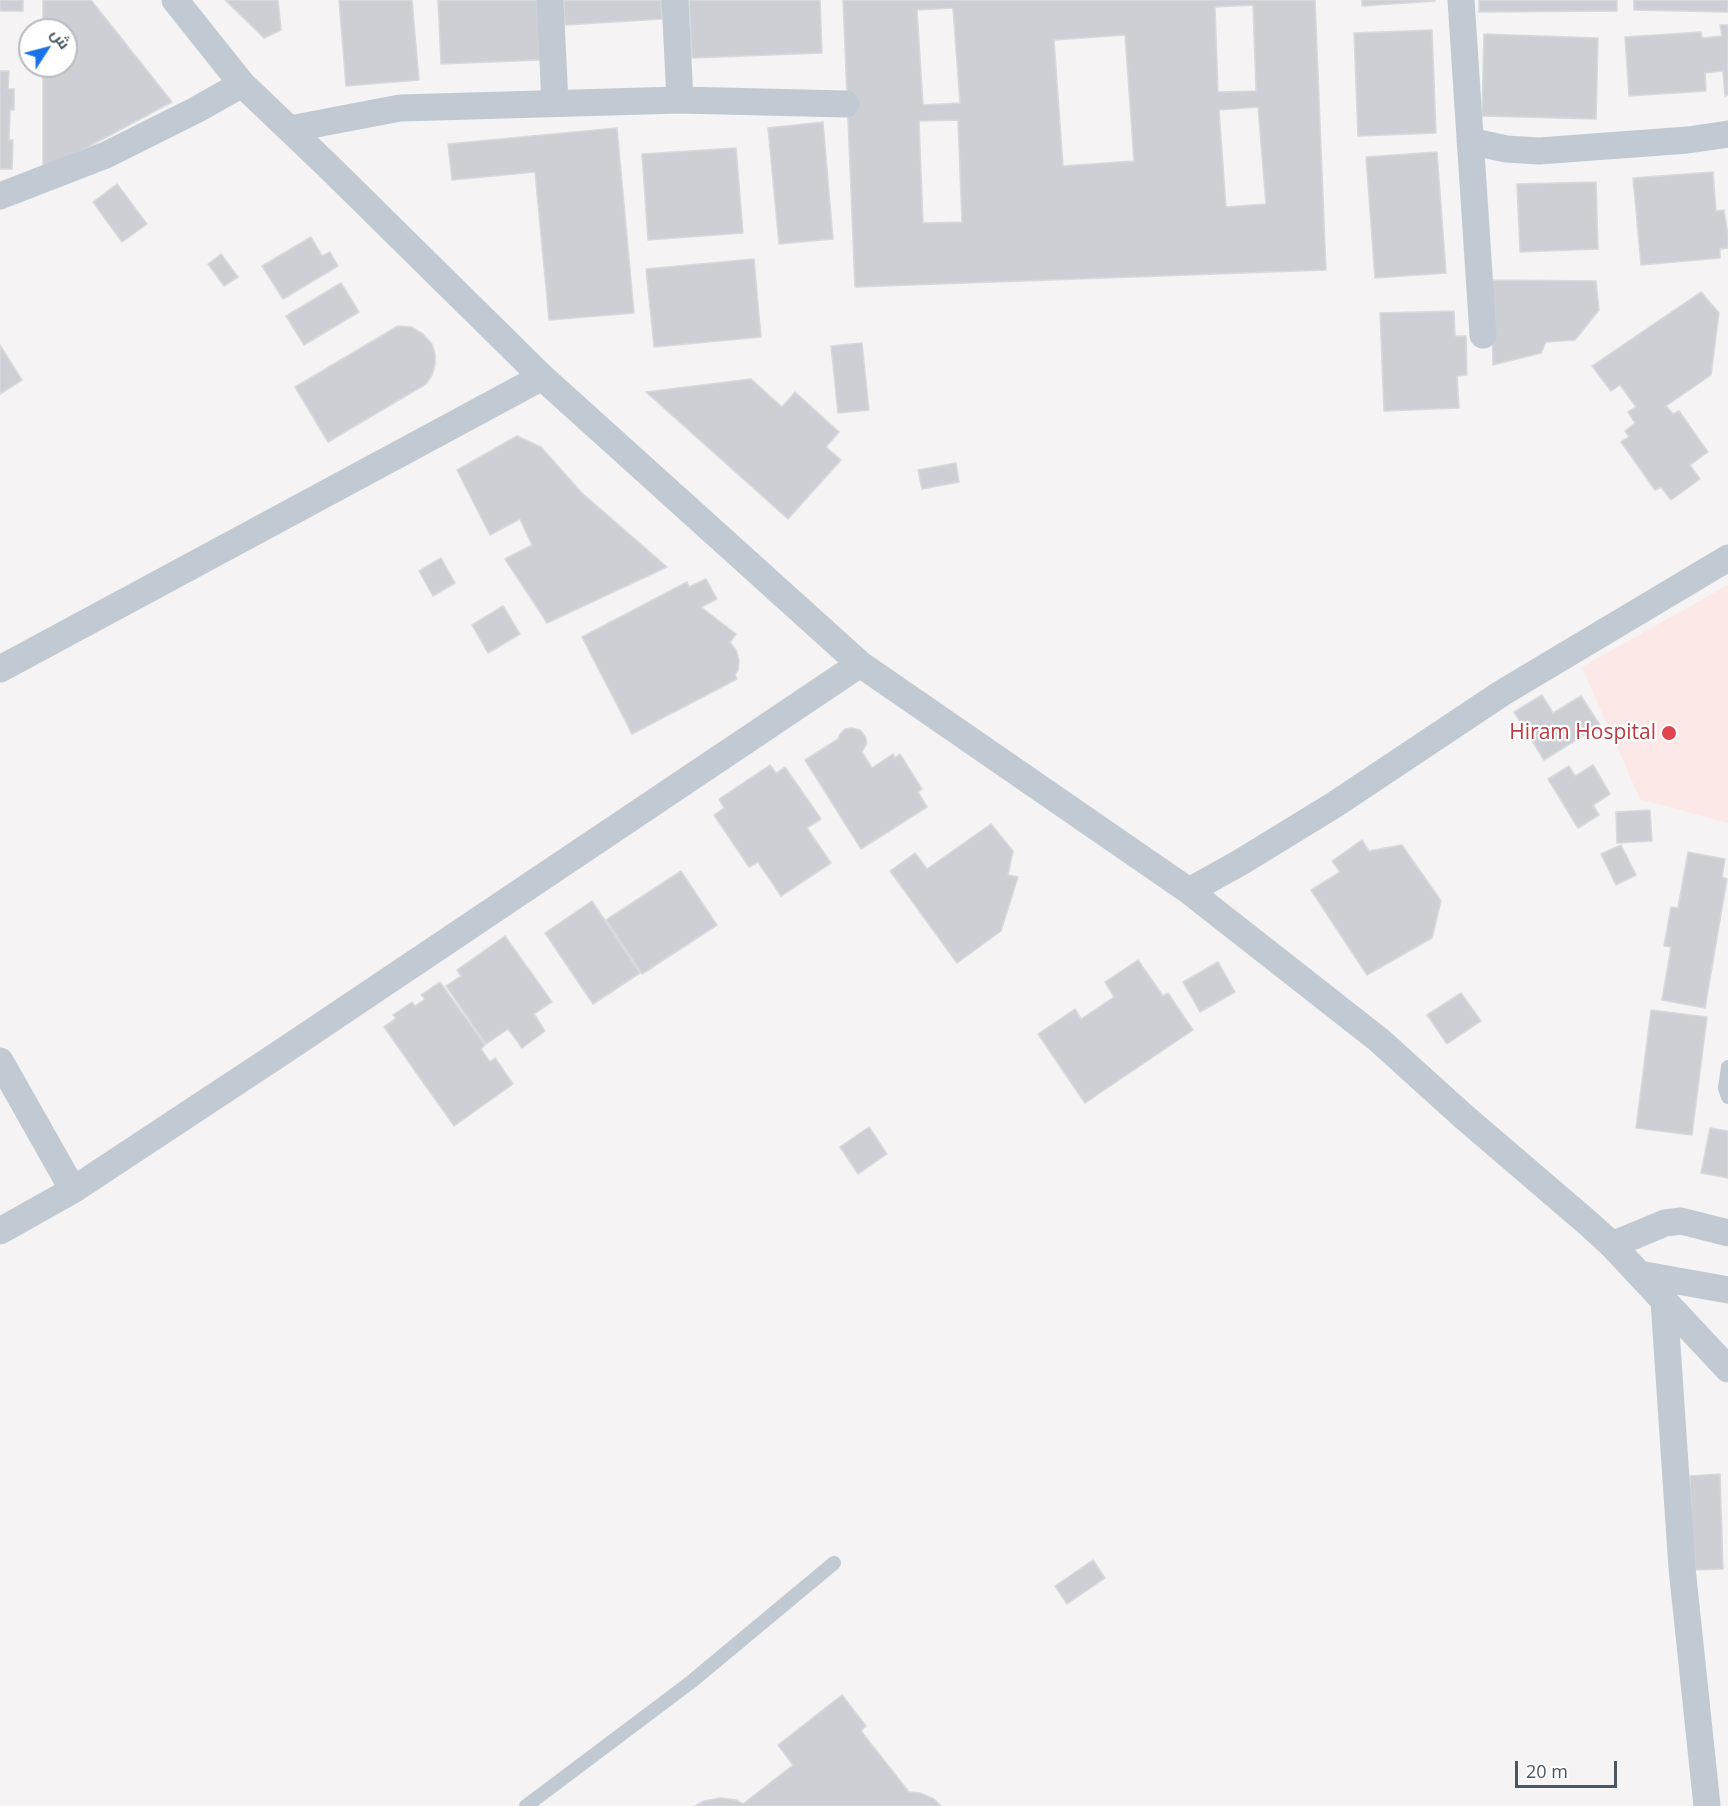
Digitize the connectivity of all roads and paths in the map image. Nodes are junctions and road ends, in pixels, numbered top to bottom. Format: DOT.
graph roads {
  1 [pos="175,0"];
  2 [pos="550,0"];
  3 [pos="675,0"];
  4 [pos="1461,0"];
  5 [pos="242,84"];
  6 [pos="680,100"];
  7 [pos="555,103"];
  8 [pos="846,104"];
  9 [pos="290,129"];
  10 [pos="1728,134"];
  11 [pos="1470,141"];
  12 [pos="0,196"];
  13 [pos="1483,335"];
  14 [pos="542,377"];
  15 [pos="1728,558"];
  16 [pos="861,664"];
  17 [pos="0,669"];
  18 [pos="1189,891"];
  19 [pos="0,1061"];
  20 [pos="1728,1067"];
  21 [pos="1728,1097"];
  22 [pos="73,1190"];
  23 [pos="0,1231"];
  24 [pos="1728,1233"];
  25 [pos="1612,1245"];
  26 [pos="1639,1274"];
  27 [pos="1728,1290"];
  28 [pos="1664,1301"];
  29 [pos="1728,1369"];
  30 [pos="834,1563"];
  31 [pos="526,1806"];
  32 [pos="1707,1806"];
  1 -- 5 [label="street"];
  2 -- 7 [label="street"];
  3 -- 6 [label="street"];
  4 -- 11 [label="street"];
  5 -- 9 [label="street"];
  5 -- 12 [label="street"];
  6 -- 7 [label="street"];
  6 -- 8 [label="street"];
  7 -- 9 [label="street"];
  9 -- 14 [label="street"];
  10 -- 11 [label="street"];
  11 -- 13 [label="street"];
  14 -- 16 [label="street"];
  14 -- 17 [label="street"];
  15 -- 18 [label="street"];
  16 -- 18 [label="street"];
  16 -- 22 [label="street"];
  18 -- 25 [label="street"];
  19 -- 22 [label="street"];
  20 -- 21 [label="lane"];
  22 -- 23 [label="street"];
  24 -- 25 [label="street"];
  25 -- 26 [label="street"];
  26 -- 27 [label="street"];
  26 -- 28 [label="street"];
  28 -- 29 [label="street"];
  28 -- 32 [label="street"];
  30 -- 31 [label="lane"];
}
